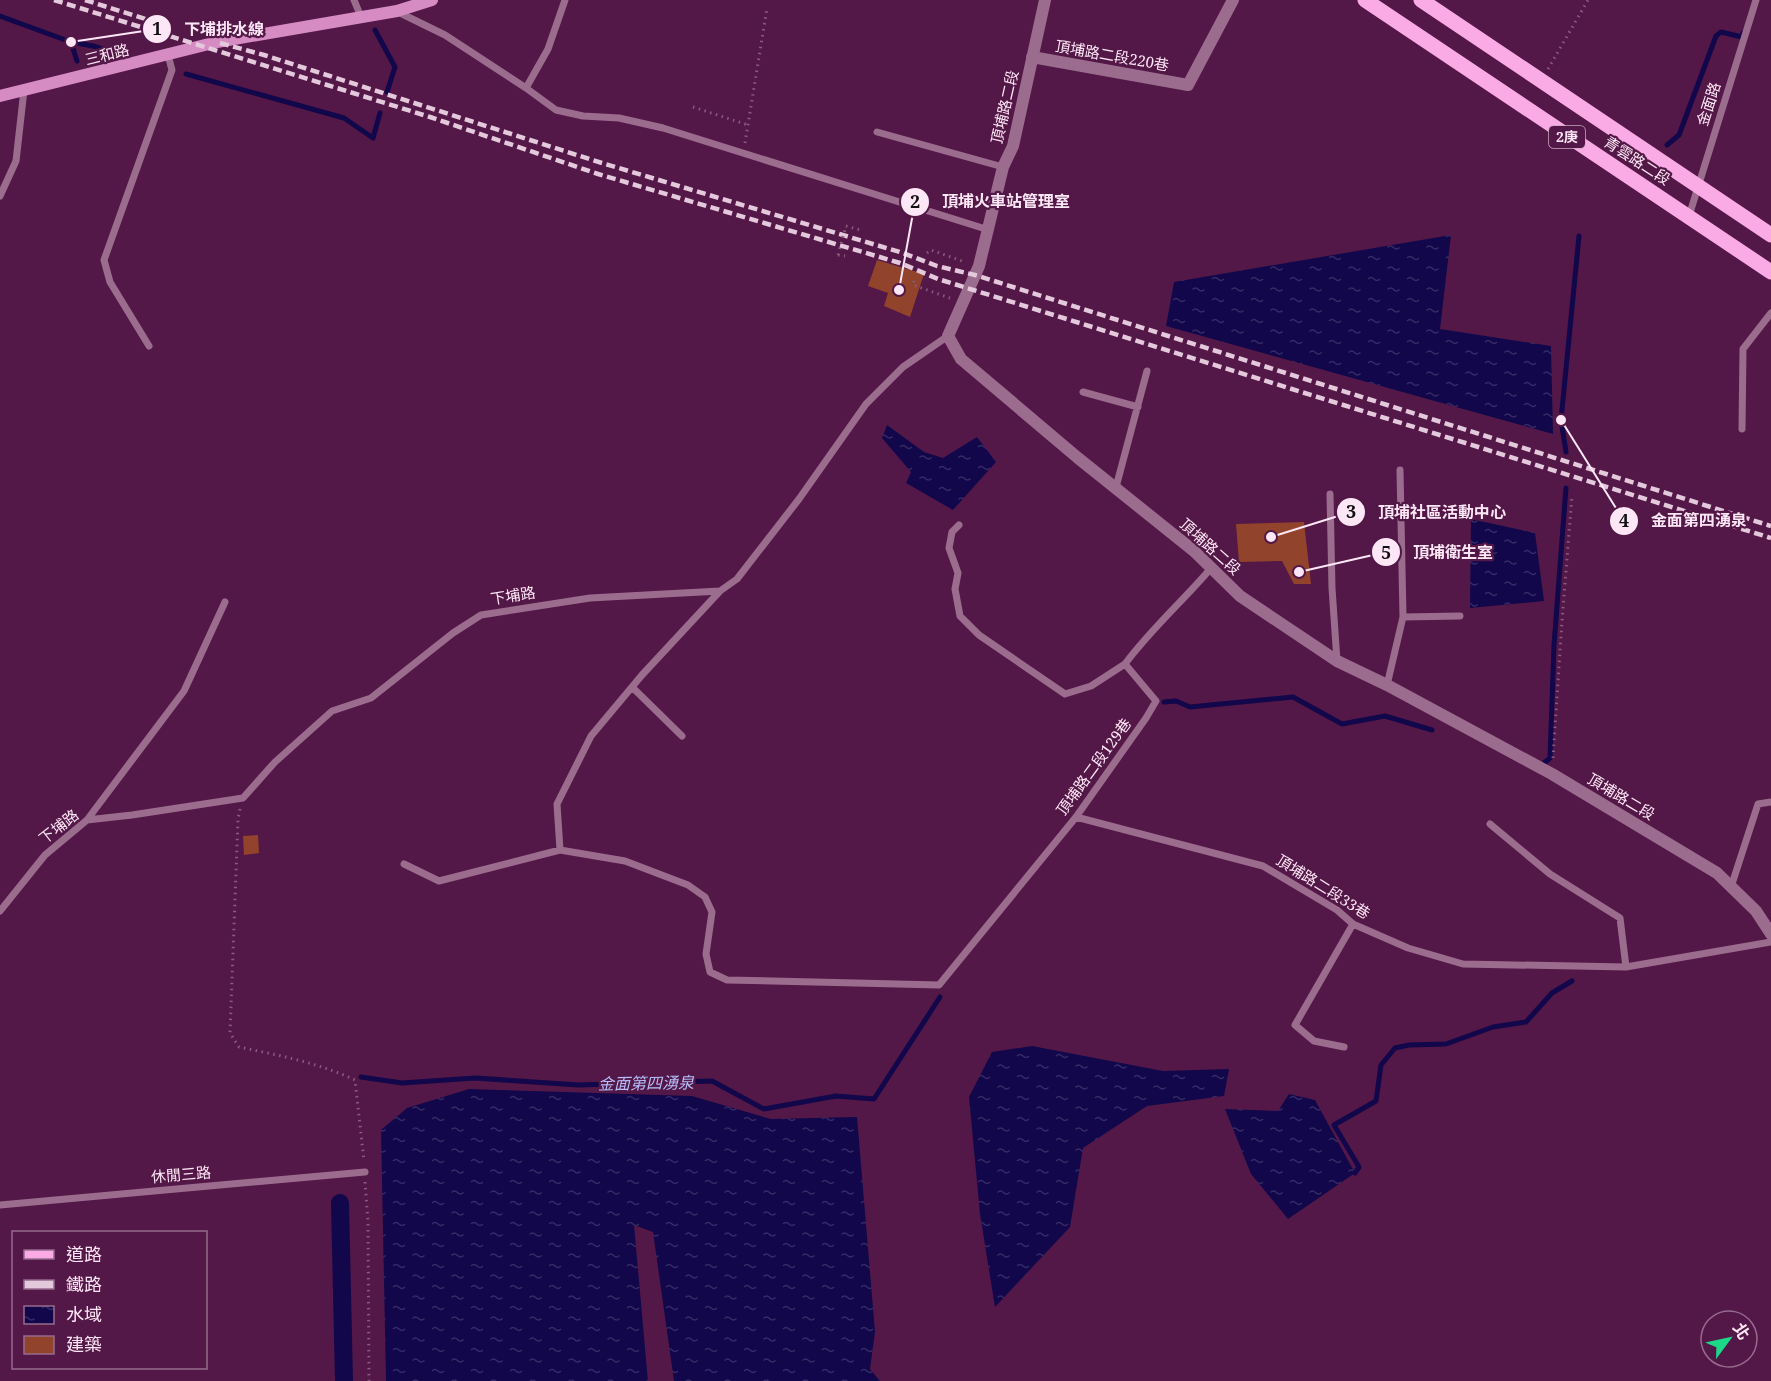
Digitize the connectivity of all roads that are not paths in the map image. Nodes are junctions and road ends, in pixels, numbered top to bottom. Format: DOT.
graph roads {
  1 [pos="354,0"];
  2 [pos="432,0"];
  3 [pos="565,0"];
  4 [pos="1045,0"];
  5 [pos="1233,0"];
  6 [pos="1365,0"];
  7 [pos="1421,0"];
  8 [pos="1756,0"];
  9 [pos="397,11"];
  10 [pos="361,17"];
  11 [pos="168,55"];
  12 [pos="1032,57"];
  13 [pos="526,88"];
  14 [pos="24,90"];
  15 [pos="0,96"];
  16 [pos="878,132"];
  17 [pos="1003,167"];
  18 [pos="1697,187"];
  19 [pos="0,196"];
  20 [pos="1689,216"];
  21 [pos="989,230"];
  22 [pos="1771,235"];
  23 [pos="1771,272"];
  24 [pos="1771,313"];
  25 [pos="948,336"];
  26 [pos="149,346"];
  27 [pos="1147,371"];
  28 [pos="1083,392"];
  29 [pos="1137,407"];
  30 [pos="1742,429"];
  31 [pos="1400,470"];
  32 [pos="1116,487"];
  33 [pos="1330,494"];
  34 [pos="959,525"];
  35 [pos="1212,567"];
  36 [pos="720,591"];
  37 [pos="225,602"];
  38 [pos="1460,616"];
  39 [pos="1402,617"];
  40 [pos="1337,661"];
  41 [pos="1125,664"];
  42 [pos="1387,685"];
  43 [pos="632,687"];
  44 [pos="682,736"];
  45 [pos="1771,802"];
  46 [pos="1076,817"];
  47 [pos="87,820"];
  48 [pos="1490,824"];
  49 [pos="560,850"];
  50 [pos="404,864"];
  51 [pos="1731,887"];
  52 [pos="0,911"];
  53 [pos="1353,924"];
  54 [pos="1771,934"];
  55 [pos="1771,942"];
  56 [pos="1626,968"];
  57 [pos="1344,1047"];
  58 [pos="365,1172"];
  59 [pos="0,1204"];
  1 -- 10 [label="lane"];
  2 -- 9 [label="main road, 三和路"];
  3 -- 13 [label="lane"];
  4 -- 12 [label="street, 頂埔路二段"];
  5 -- 12 [label="street, 頂埔路二段220巷"];
  6 -- 20 [label="main road, 青雲路二段 / 2庚"];
  7 -- 18 [label="main road, 青雲路二段 / 2庚"];
  8 -- 18 [label="lane, 金面路"];
  9 -- 10 [label="main road, 三和路"];
  9 -- 13 [label="lane"];
  10 -- 11 [label="main road, 三和路"];
  11 -- 14 [label="main road, 三和路"];
  11 -- 26 [label="lane"];
  12 -- 17 [label="street, 頂埔路二段"];
  13 -- 21 [label="lane"];
  14 -- 15 [label="main road, 三和路"];
  14 -- 19 [label="lane"];
  16 -- 17 [label="lane"];
  17 -- 21 [label="street, 頂埔路二段"];
  18 -- 20 [label="lane, 金面路"];
  18 -- 22 [label="main road, 青雲路二段 / 2庚"];
  20 -- 23 [label="main road, 青雲路二段 / 2庚"];
  21 -- 25 [label="street, 頂埔路二段"];
  24 -- 30 [label="lane"];
  25 -- 32 [label="street, 頂埔路二段"];
  25 -- 36 [label="lane"];
  27 -- 29 [label="lane"];
  28 -- 29 [label="lane"];
  29 -- 32 [label="lane"];
  31 -- 39 [label="lane"];
  32 -- 35 [label="street, 頂埔路二段"];
  33 -- 40 [label="lane"];
  34 -- 41 [label="lane"];
  35 -- 40 [label="street, 頂埔路二段"];
  35 -- 41 [label="lane"];
  36 -- 43 [label="lane"];
  36 -- 47 [label="lane, 下埔路"];
  37 -- 47 [label="lane"];
  38 -- 39 [label="lane"];
  39 -- 42 [label="lane"];
  40 -- 42 [label="street, 頂埔路二段"];
  41 -- 46 [label="lane, 頂埔路二段129巷"];
  42 -- 51 [label="street, 頂埔路二段"];
  43 -- 44 [label="lane"];
  43 -- 49 [label="lane"];
  45 -- 51 [label="lane"];
  46 -- 49 [label="lane, 頂埔路二段129巷"];
  46 -- 53 [label="lane, 頂埔路二段33巷"];
  47 -- 52 [label="lane, 下埔路"];
  48 -- 56 [label="lane"];
  49 -- 50 [label="lane"];
  51 -- 54 [label="street, 頂埔路二段"];
  53 -- 56 [label="lane, 頂埔路二段33巷"];
  53 -- 57 [label="lane"];
  55 -- 56 [label="lane, 頂埔路二段33巷"];
  58 -- 59 [label="lane, 休閒三路"];
}
